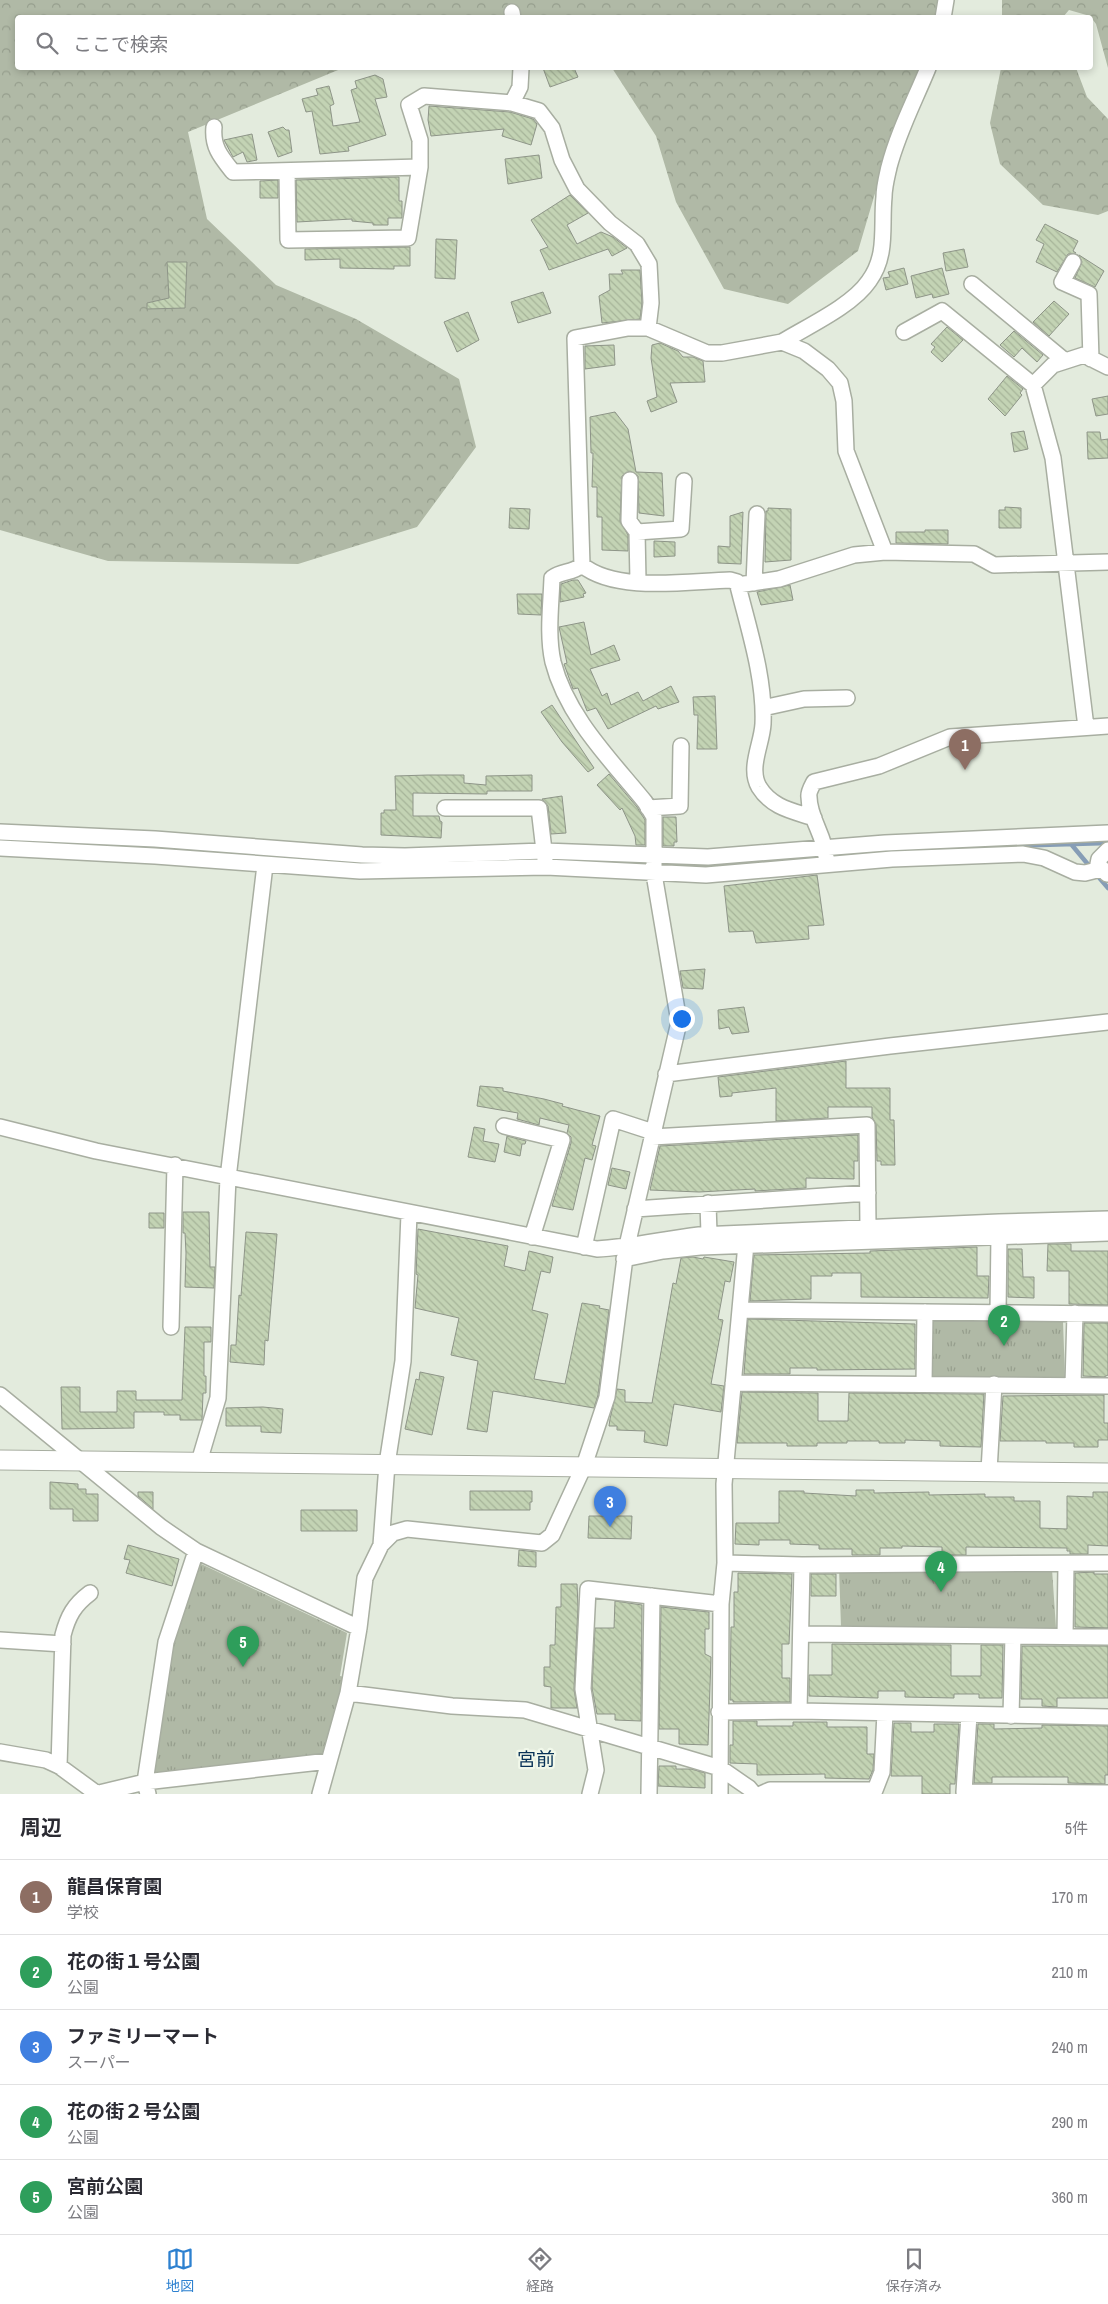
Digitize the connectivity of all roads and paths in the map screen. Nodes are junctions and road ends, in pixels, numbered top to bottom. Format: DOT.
graph roads {
  1 [pos="946,0"];
  2 [pos="944,15"];
  3 [pos="521,70"];
  4 [pos="927,70"];
  5 [pos="512,103"];
  6 [pos="214,127"];
  7 [pos="420,167"];
  8 [pos="287,170"];
  9 [pos="1073,262"];
  10 [pos="972,284"];
  11 [pos="648,328"];
  12 [pos="904,332"];
  13 [pos="782,342"];
  14 [pos="1091,358"];
  15 [pos="1065,361"];
  16 [pos="1108,367"];
  17 [pos="1033,385"];
  18 [pos="630,480"];
  19 [pos="684,481"];
  20 [pos="757,514"];
  21 [pos="637,532"];
  22 [pos="885,552"];
  23 [pos="1108,562"];
  24 [pos="1066,564"];
  25 [pos="582,565"];
  26 [pos="638,581"];
  27 [pos="754,583"];
  28 [pos="738,585"];
  29 [pos="847,698"];
  30 [pos="762,708"];
  31 [pos="1108,726"];
  32 [pos="1086,727"];
  33 [pos="681,746"];
  34 [pos="445,808"];
  35 [pos="648,808"];
  36 [pos="814,818"];
  37 [pos="0,832"];
  38 [pos="1107,842"];
  39 [pos="0,848"];
  40 [pos="826,856"];
  41 [pos="545,859"];
  42 [pos="361,863"];
  43 [pos="654,864"];
  44 [pos="265,865"];
  45 [pos="1099,871"];
  46 [pos="1108,1022"];
  47 [pos="666,1074"];
  48 [pos="504,1126"];
  49 [pos="0,1127"];
  50 [pos="652,1135"];
  51 [pos="175,1171"];
  52 [pos="228,1182"];
  53 [pos="868,1193"];
  54 [pos="708,1203"];
  55 [pos="635,1208"];
  56 [pos="409,1218"];
  57 [pos="1108,1220"];
  58 [pos="868,1228"];
  59 [pos="1108,1233"];
  60 [pos="709,1234"];
  61 [pos="999,1235"];
  62 [pos="532,1237"];
  63 [pos="747,1240"];
  64 [pos="584,1247"];
  65 [pos="625,1253"];
  66 [pos="740,1310"];
  67 [pos="925,1312"];
  68 [pos="998,1312"];
  69 [pos="1075,1313"];
  70 [pos="1108,1314"];
  71 [pos="171,1327"];
  72 [pos="733,1383"];
  73 [pos="924,1384"];
  74 [pos="994,1384"];
  75 [pos="1073,1385"];
  76 [pos="1108,1386"];
  77 [pos="0,1394"];
  78 [pos="0,1460"];
  79 [pos="80,1461"];
  80 [pos="199,1462"];
  81 [pos="387,1464"];
  82 [pos="584,1466"];
  83 [pos="725,1468"];
  84 [pos="989,1471"];
  85 [pos="1108,1473"];
  86 [pos="381,1545"];
  87 [pos="196,1551"];
  88 [pos="725,1563"];
  89 [pos="1108,1563"];
  90 [pos="1066,1564"];
  91 [pos="802,1565"];
  92 [pos="90,1593"];
  93 [pos="652,1596"];
  94 [pos="722,1604"];
  95 [pos="360,1628"];
  96 [pos="801,1634"];
  97 [pos="1013,1636"];
  98 [pos="1065,1636"];
  99 [pos="1108,1637"];
  100 [pos="0,1640"];
  101 [pos="63,1644"];
  102 [pos="348,1693"];
  103 [pos="799,1711"];
  104 [pos="720,1712"];
  105 [pos="885,1713"];
  106 [pos="969,1715"];
  107 [pos="1011,1716"];
  108 [pos="1108,1717"];
  109 [pos="588,1729"];
  110 [pos="650,1747"];
  111 [pos="0,1752"];
  112 [pos="328,1761"];
  113 [pos="59,1766"];
  114 [pos="720,1768"];
  115 [pos="147,1788"];
  116 [pos="963,1793"];
  117 [pos="1010,1793"];
  118 [pos="1108,1793"];
  119 [pos="96,1794"];
  120 [pos="320,1794"];
  121 [pos="590,1794"];
  122 [pos="649,1794"];
  123 [pos="720,1794"];
  124 [pos="754,1794"];
  125 [pos="761,1794"];
  1 -- 2 [label="street"];
  3 -- 5 [label="street"];
  4 -- 13 [label="street"];
  5 -- 7 [label="street"];
  5 -- 11 [label="street"];
  6 -- 8 [label="street"];
  7 -- 8 [label="street"];
  7 -- 8 [label="street"];
  9 -- 14 [label="street"];
  10 -- 15 [label="street"];
  11 -- 13 [label="street"];
  11 -- 25 [label="street"];
  12 -- 17 [label="street"];
  13 -- 22 [label="street"];
  14 -- 15 [label="street"];
  14 -- 16 [label="street"];
  15 -- 17 [label="street"];
  17 -- 24 [label="street"];
  18 -- 21 [label="street"];
  19 -- 21 [label="street"];
  20 -- 27 [label="street"];
  21 -- 26 [label="street"];
  22 -- 24 [label="street"];
  22 -- 27 [label="street"];
  23 -- 24 [label="street"];
  24 -- 32 [label="street"];
  25 -- 26 [label="street"];
  25 -- 35 [label="street"];
  26 -- 28 [label="street"];
  27 -- 28 [label="street"];
  28 -- 30 [label="street"];
  29 -- 30 [label="street"];
  30 -- 36 [label="street"];
  31 -- 32 [label="street"];
  32 -- 36 [label="street"];
  33 -- 35 [label="street"];
  34 -- 41 [label="street"];
  35 -- 43 [label="street"];
  36 -- 40 [label="street"];
  37 -- 42 [label="street"];
  38 -- 40 [label="street"];
  38 -- 45 [label="street"];
  39 -- 44 [label="street"];
  40 -- 43 [label="street"];
  40 -- 45 [label="street"];
  41 -- 42 [label="street"];
  41 -- 43 [label="street"];
  42 -- 44 [label="street"];
  43 -- 47 [label="street"];
  44 -- 52 [label="street"];
  46 -- 47 [label="street"];
  47 -- 50 [label="street"];
  48 -- 62 [label="street"];
  49 -- 51 [label="street"];
  50 -- 53 [label="street"];
  50 -- 55 [label="street"];
  50 -- 64 [label="street"];
  51 -- 52 [label="street"];
  51 -- 71 [label="street"];
  52 -- 56 [label="street"];
  52 -- 80 [label="street"];
  53 -- 54 [label="street"];
  53 -- 58 [label="street"];
  54 -- 55 [label="street"];
  54 -- 60 [label="street"];
  55 -- 65 [label="street"];
  56 -- 62 [label="street"];
  56 -- 81 [label="street"];
  57 -- 58 [label="street"];
  58 -- 63 [label="street"];
  59 -- 61 [label="street"];
  60 -- 63 [label="street"];
  60 -- 65 [label="street"];
  61 -- 63 [label="street"];
  61 -- 68 [label="street"];
  62 -- 64 [label="street"];
  63 -- 65 [label="street"];
  63 -- 66 [label="street"];
  64 -- 65 [label="street"];
  65 -- 82 [label="street"];
  66 -- 67 [label="street"];
  66 -- 72 [label="street"];
  67 -- 68 [label="street"];
  67 -- 73 [label="street"];
  68 -- 69 [label="street"];
  69 -- 70 [label="street"];
  69 -- 75 [label="street"];
  72 -- 73 [label="street"];
  72 -- 83 [label="street"];
  73 -- 74 [label="street"];
  74 -- 75 [label="street"];
  74 -- 84 [label="street"];
  75 -- 76 [label="street"];
  77 -- 79 [label="street"];
  78 -- 79 [label="street"];
  79 -- 80 [label="street"];
  79 -- 87 [label="street"];
  80 -- 81 [label="street"];
  81 -- 82 [label="street"];
  81 -- 86 [label="street"];
  82 -- 83 [label="street"];
  82 -- 86 [label="street"];
  83 -- 84 [label="street"];
  83 -- 88 [label="street"];
  84 -- 85 [label="street"];
  86 -- 95 [label="street"];
  87 -- 95 [label="street"];
  87 -- 115 [label="street"];
  88 -- 91 [label="street"];
  88 -- 94 [label="street"];
  89 -- 90 [label="street"];
  90 -- 91 [label="street"];
  90 -- 98 [label="street"];
  91 -- 96 [label="street"];
  92 -- 101 [label="street"];
  93 -- 94 [label="street"];
  93 -- 109 [label="street"];
  93 -- 110 [label="street"];
  94 -- 104 [label="street"];
  95 -- 102 [label="street"];
  96 -- 97 [label="street"];
  96 -- 103 [label="street"];
  97 -- 98 [label="street"];
  97 -- 107 [label="street"];
  98 -- 99 [label="street"];
  100 -- 101 [label="street"];
  101 -- 113 [label="street"];
  102 -- 109 [label="street"];
  102 -- 112 [label="street"];
  103 -- 104 [label="street"];
  103 -- 105 [label="street"];
  104 -- 114 [label="street"];
  105 -- 106 [label="street"];
  105 -- 125 [label="street"];
  106 -- 107 [label="street"];
  106 -- 116 [label="street"];
  107 -- 108 [label="street"];
  109 -- 110 [label="street"];
  109 -- 121 [label="street"];
  110 -- 114 [label="street"];
  110 -- 122 [label="street"];
  111 -- 113 [label="street"];
  112 -- 115 [label="street"];
  112 -- 120 [label="street"];
  113 -- 119 [label="street"];
  114 -- 123 [label="street"];
  114 -- 124 [label="street"];
  115 -- 119 [label="street"];
  116 -- 117 [label="street"];
  117 -- 118 [label="street"];
}
